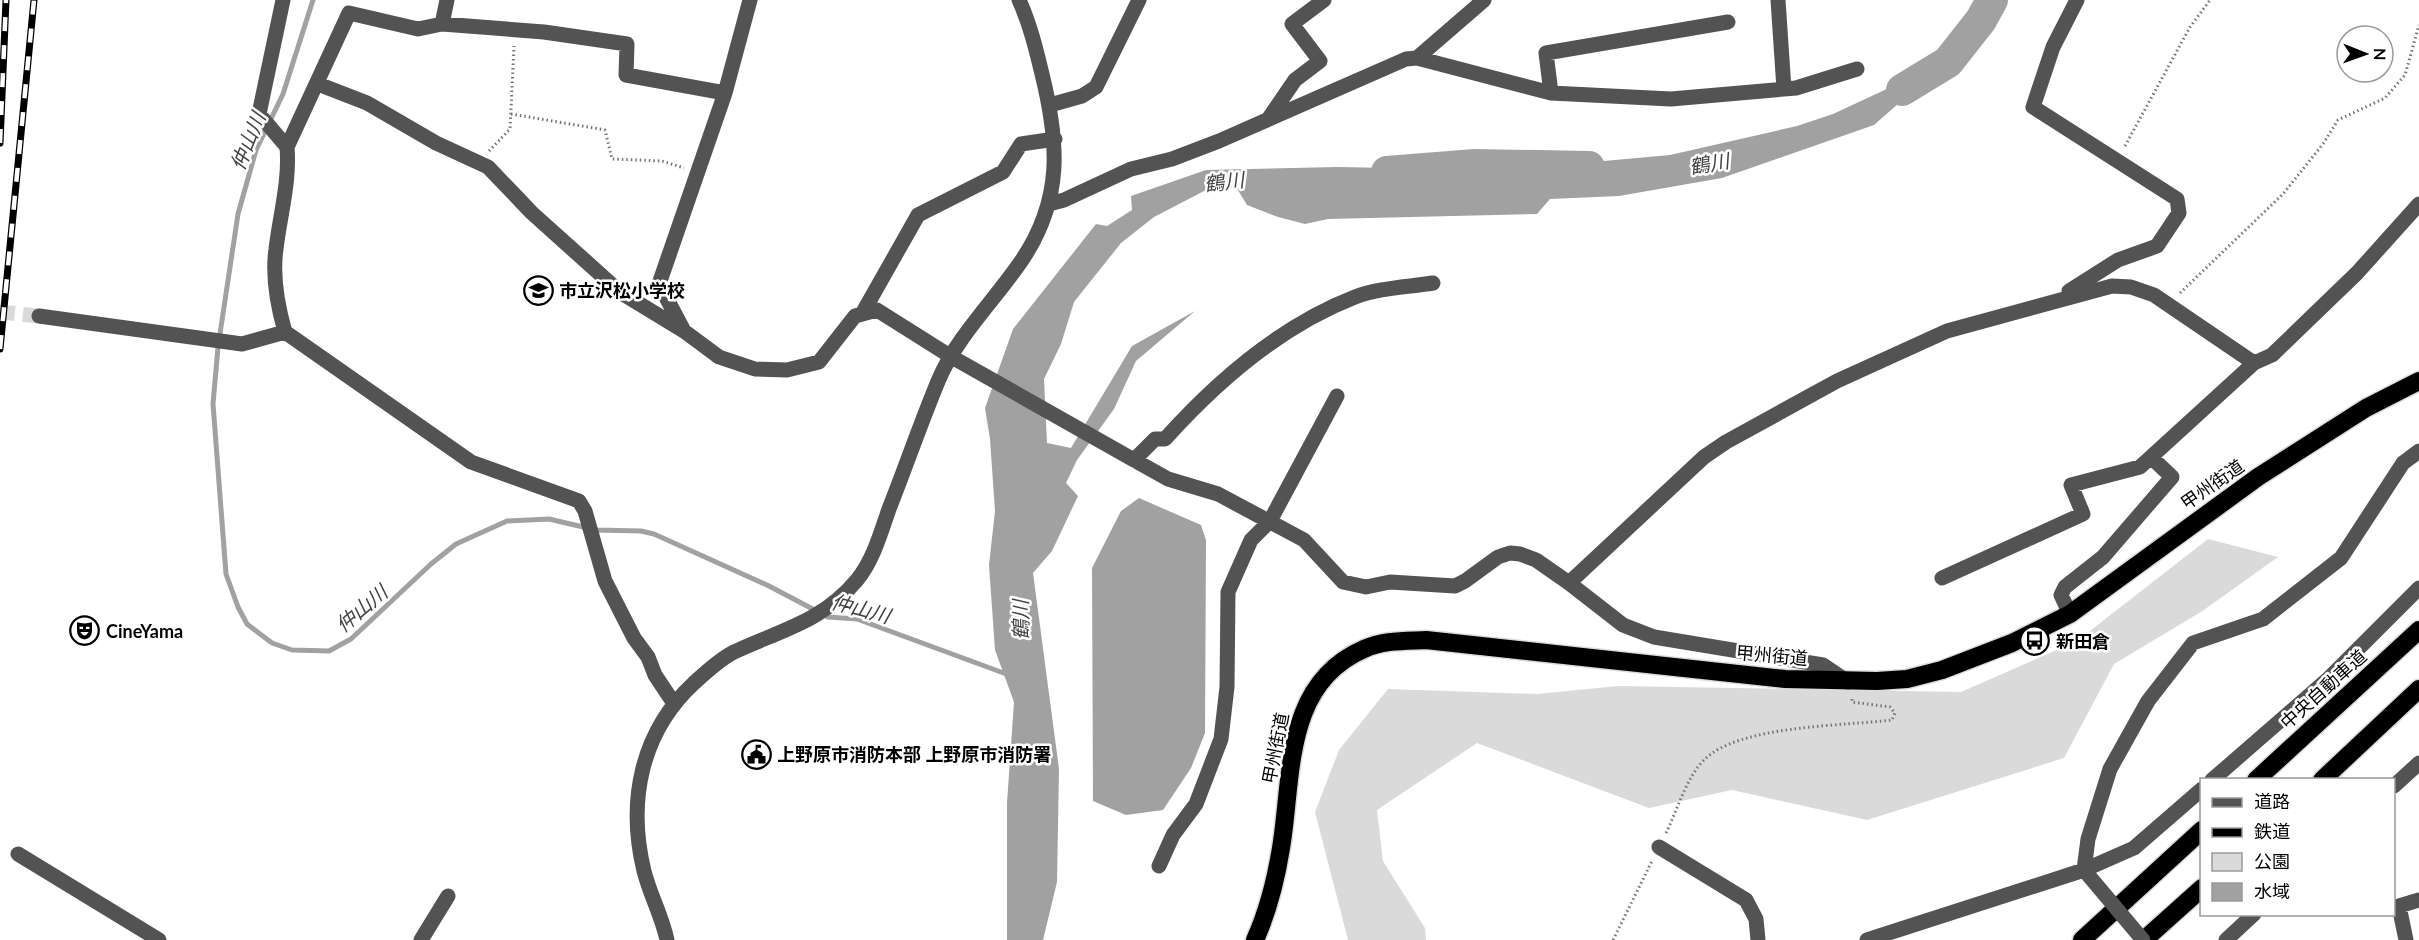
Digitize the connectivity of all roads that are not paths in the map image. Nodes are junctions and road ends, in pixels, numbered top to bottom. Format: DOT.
graph roads {
  1 [pos="283,0"];
  2 [pos="447,0"];
  3 [pos="750,0"];
  4 [pos="1019,0"];
  5 [pos="1139,0"];
  6 [pos="1324,0"];
  7 [pos="1484,0"];
  8 [pos="1778,0"];
  9 [pos="2077,0"];
  10 [pos="1728,22"];
  11 [pos="442,24"];
  12 [pos="1417,58"];
  13 [pos="1857,69"];
  14 [pos="318,84"];
  15 [pos="1784,89"];
  16 [pos="725,93"];
  17 [pos="1551,93"];
  18 [pos="1050,105"];
  19 [pos="1269,118"];
  20 [pos="1055,139"];
  21 [pos="287,147"];
  22 [pos="1049,204"];
  23 [pos="2419,204"];
  24 [pos="1432,283"];
  25 [pos="2051,302"];
  26 [pos="862,314"];
  27 [pos="39,316"];
  28 [pos="684,331"];
  29 [pos="285,332"];
  30 [pos="950,356"];
  31 [pos="2254,363"];
  32 [pos="2419,381"];
  33 [pos="1337,396"];
  34 [pos="2419,452"];
  35 [pos="2152,458"];
  36 [pos="1134,460"];
  37 [pos="1270,521"];
  38 [pos="1942,578"];
  39 [pos="1569,583"];
  40 [pos="2419,588"];
  41 [pos="2070,614"];
  42 [pos="2419,630"];
  43 [pos="1849,682"];
  44 [pos="2419,689"];
  45 [pos="673,702"];
  46 [pos="2419,763"];
  47 [pos="2214,778"];
  48 [pos="2258,778"];
  49 [pos="2324,778"];
  50 [pos="2395,785"];
  51 [pos="2200,791"];
  52 [pos="2200,832"];
  53 [pos="1659,847"];
  54 [pos="18,854"];
  55 [pos="1159,866"];
  56 [pos="2084,870"];
  57 [pos="2200,890"];
  58 [pos="448,896"];
  59 [pos="2419,900"];
  60 [pos="2253,916"];
  61 [pos="159,940"];
  62 [pos="421,940"];
  63 [pos="667,940"];
  64 [pos="1255,940"];
  65 [pos="1758,940"];
  66 [pos="1868,940"];
  67 [pos="2082,940"];
  68 [pos="2143,940"];
  69 [pos="2226,940"];
  70 [pos="2406,940"];
  1 -- 21 [label="street"];
  2 -- 11 [label="street"];
  3 -- 16 [label="street"];
  4 -- 18 [label="street"];
  5 -- 18 [label="street"];
  6 -- 19 [label="street"];
  7 -- 12 [label="street"];
  8 -- 15 [label="street"];
  9 -- 25 [label="street"];
  10 -- 17 [label="street"];
  11 -- 14 [label="street"];
  11 -- 16 [label="street"];
  12 -- 17 [label="street"];
  12 -- 19 [label="street"];
  13 -- 15 [label="street"];
  14 -- 21 [label="street"];
  14 -- 28 [label="street"];
  15 -- 17 [label="street"];
  16 -- 28 [label="street"];
  18 -- 20 [label="street"];
  19 -- 22 [label="street"];
  20 -- 22 [label="street"];
  20 -- 26 [label="street"];
  21 -- 29 [label="street"];
  22 -- 30 [label="street"];
  23 -- 31 [label="street"];
  24 -- 36 [label="street"];
  25 -- 31 [label="street"];
  25 -- 39 [label="street"];
  26 -- 28 [label="street"];
  26 -- 30 [label="street"];
  27 -- 29 [label="street"];
  29 -- 45 [label="street"];
  30 -- 36 [label="street"];
  30 -- 45 [label="street"];
  31 -- 35 [label="street"];
  32 -- 41 [label="highway, 甲州街道"];
  33 -- 37 [label="street"];
  34 -- 56 [label="street"];
  35 -- 38 [label="street"];
  35 -- 41 [label="street"];
  36 -- 37 [label="street"];
  37 -- 39 [label="street"];
  37 -- 55 [label="street"];
  39 -- 43 [label="street"];
  40 -- 47 [label="street"];
  41 -- 43 [label="highway, 甲州街道"];
  42 -- 48 [label="highway, 中央自動車道"];
  43 -- 64 [label="highway, 甲州街道"];
  44 -- 49 [label="highway"];
  45 -- 63 [label="street"];
  46 -- 50 [label="street"];
  51 -- 56 [label="street"];
  52 -- 67 [label="highway"];
  53 -- 65 [label="street"];
  54 -- 61 [label="street"];
  56 -- 66 [label="street"];
  56 -- 68 [label="street, bridge"];
  57 -- 68 [label="highway"];
  58 -- 62 [label="street"];
  59 -- 70 [label="street"];
  60 -- 69 [label="street"];
}
